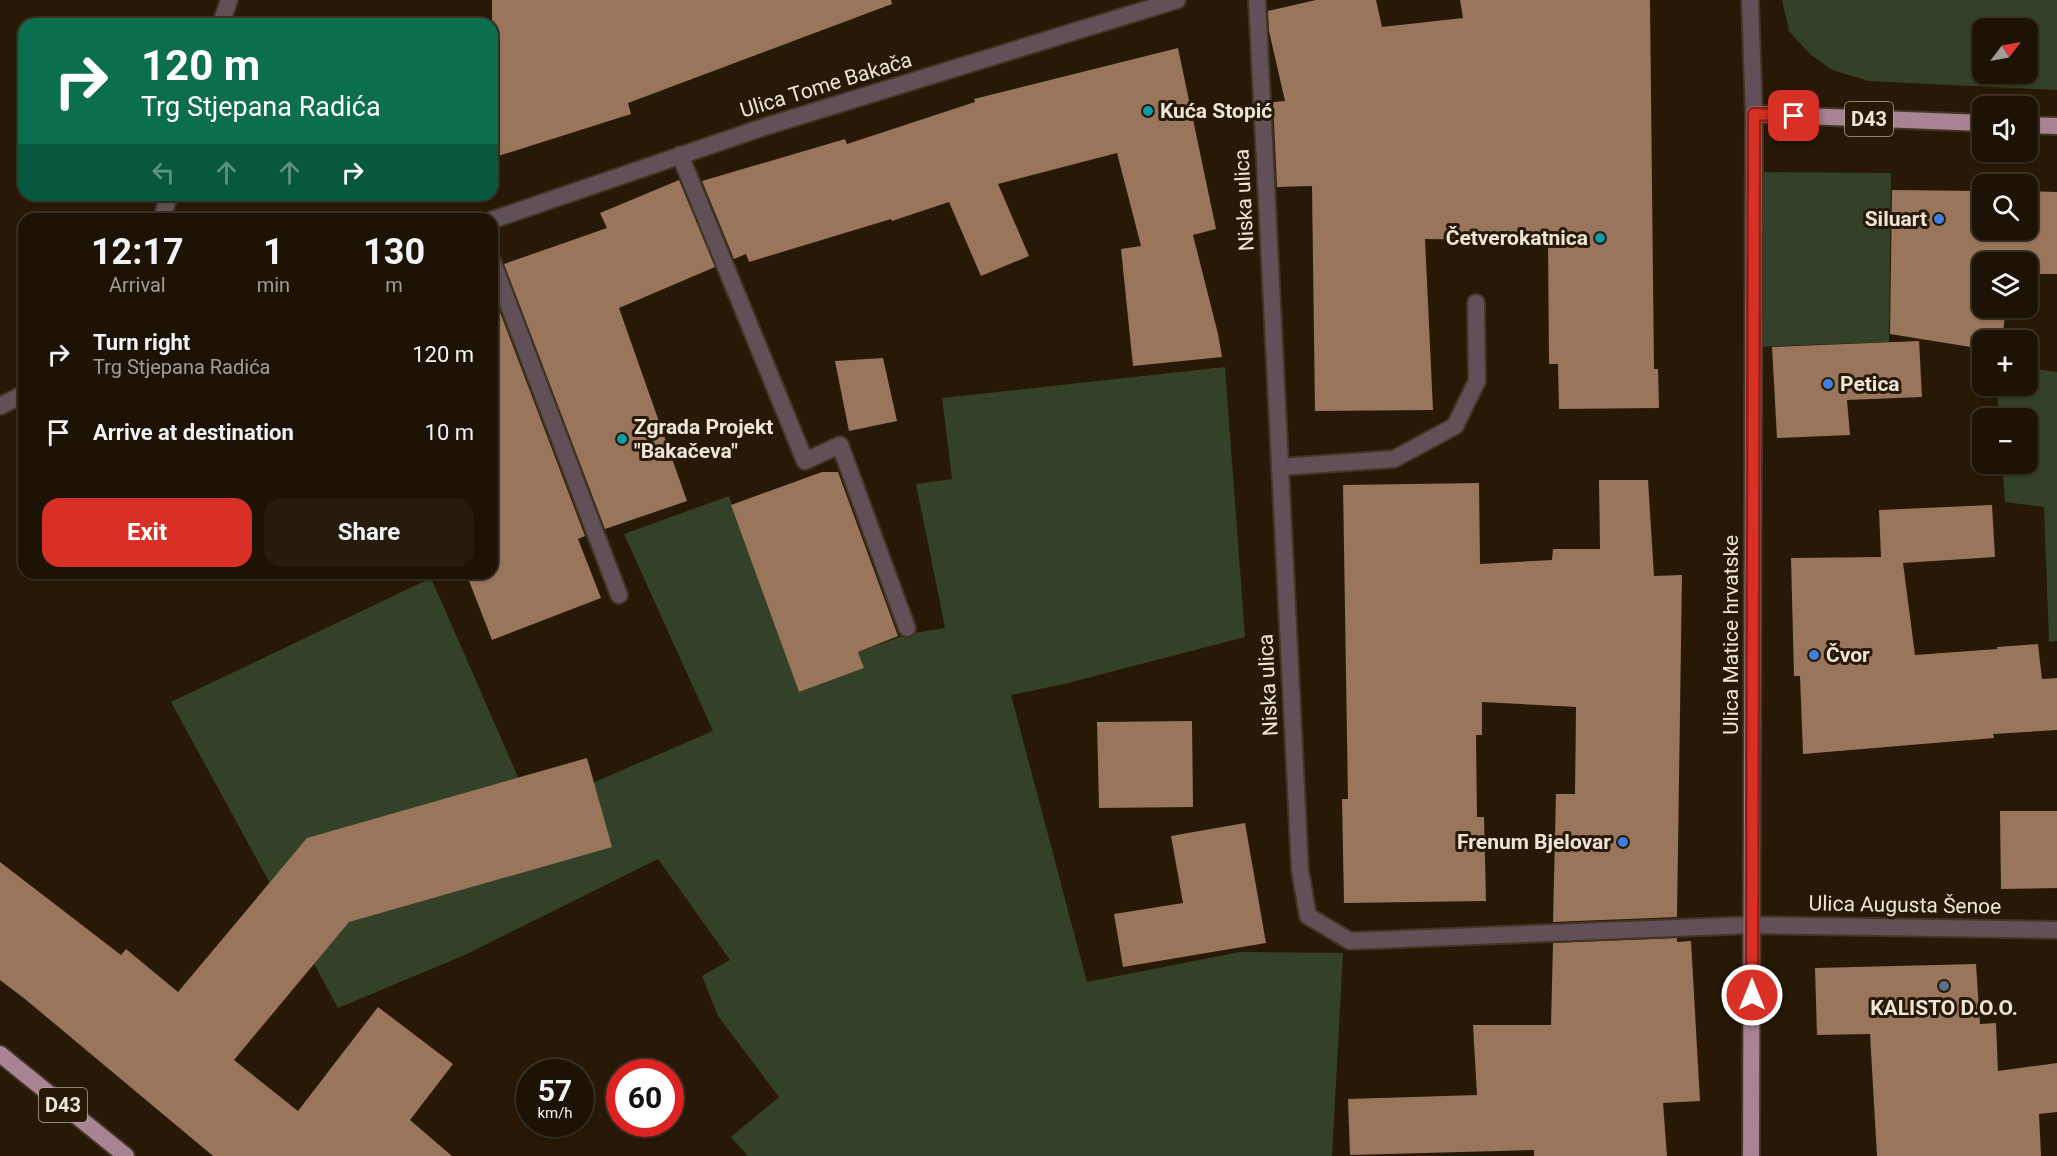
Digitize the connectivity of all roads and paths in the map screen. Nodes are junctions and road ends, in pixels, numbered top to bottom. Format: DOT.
graph roads {
  1 [pos="229,0"];
  2 [pos="1177,0"];
  3 [pos="1257,0"];
  4 [pos="1750,0"];
  5 [pos="224,18"];
  6 [pos="1754,114"];
  7 [pos="1972,123"];
  8 [pos="2038,125"];
  9 [pos="2057,126"];
  10 [pos="680,155"];
  11 [pos="498,218"];
  12 [pos="498,277"];
  13 [pos="1476,303"];
  14 [pos="18,397"];
  15 [pos="0,406"];
  16 [pos="1280,467"];
  17 [pos="619,595"];
  18 [pos="907,628"];
  19 [pos="1752,926"];
  20 [pos="2057,930"];
  21 [pos="0,1054"];
  22 [pos="126,1156"];
  23 [pos="1751,1156"];
  1 -- 5 [label="street"];
  2 -- 10 [label="street, Ulica Tome Bakača"];
  3 -- 16 [label="street, Niska ulica"];
  4 -- 6 [label="street"];
  6 -- 7 [label="main road, D43"];
  6 -- 19 [label="main road, Ulica Matice hrvatske"];
  8 -- 9 [label="main road"];
  10 -- 11 [label="street, Ulica Tome Bakača"];
  10 -- 18 [label="street"];
  12 -- 17 [label="street"];
  13 -- 16 [label="street"];
  14 -- 15 [label="street"];
  16 -- 19 [label="street, Niska ulica"];
  19 -- 20 [label="street, Ulica Augusta Šenoe"];
  19 -- 23 [label="main road, Ulica Matice hrvatske"];
  21 -- 22 [label="main road, D43"];
}
